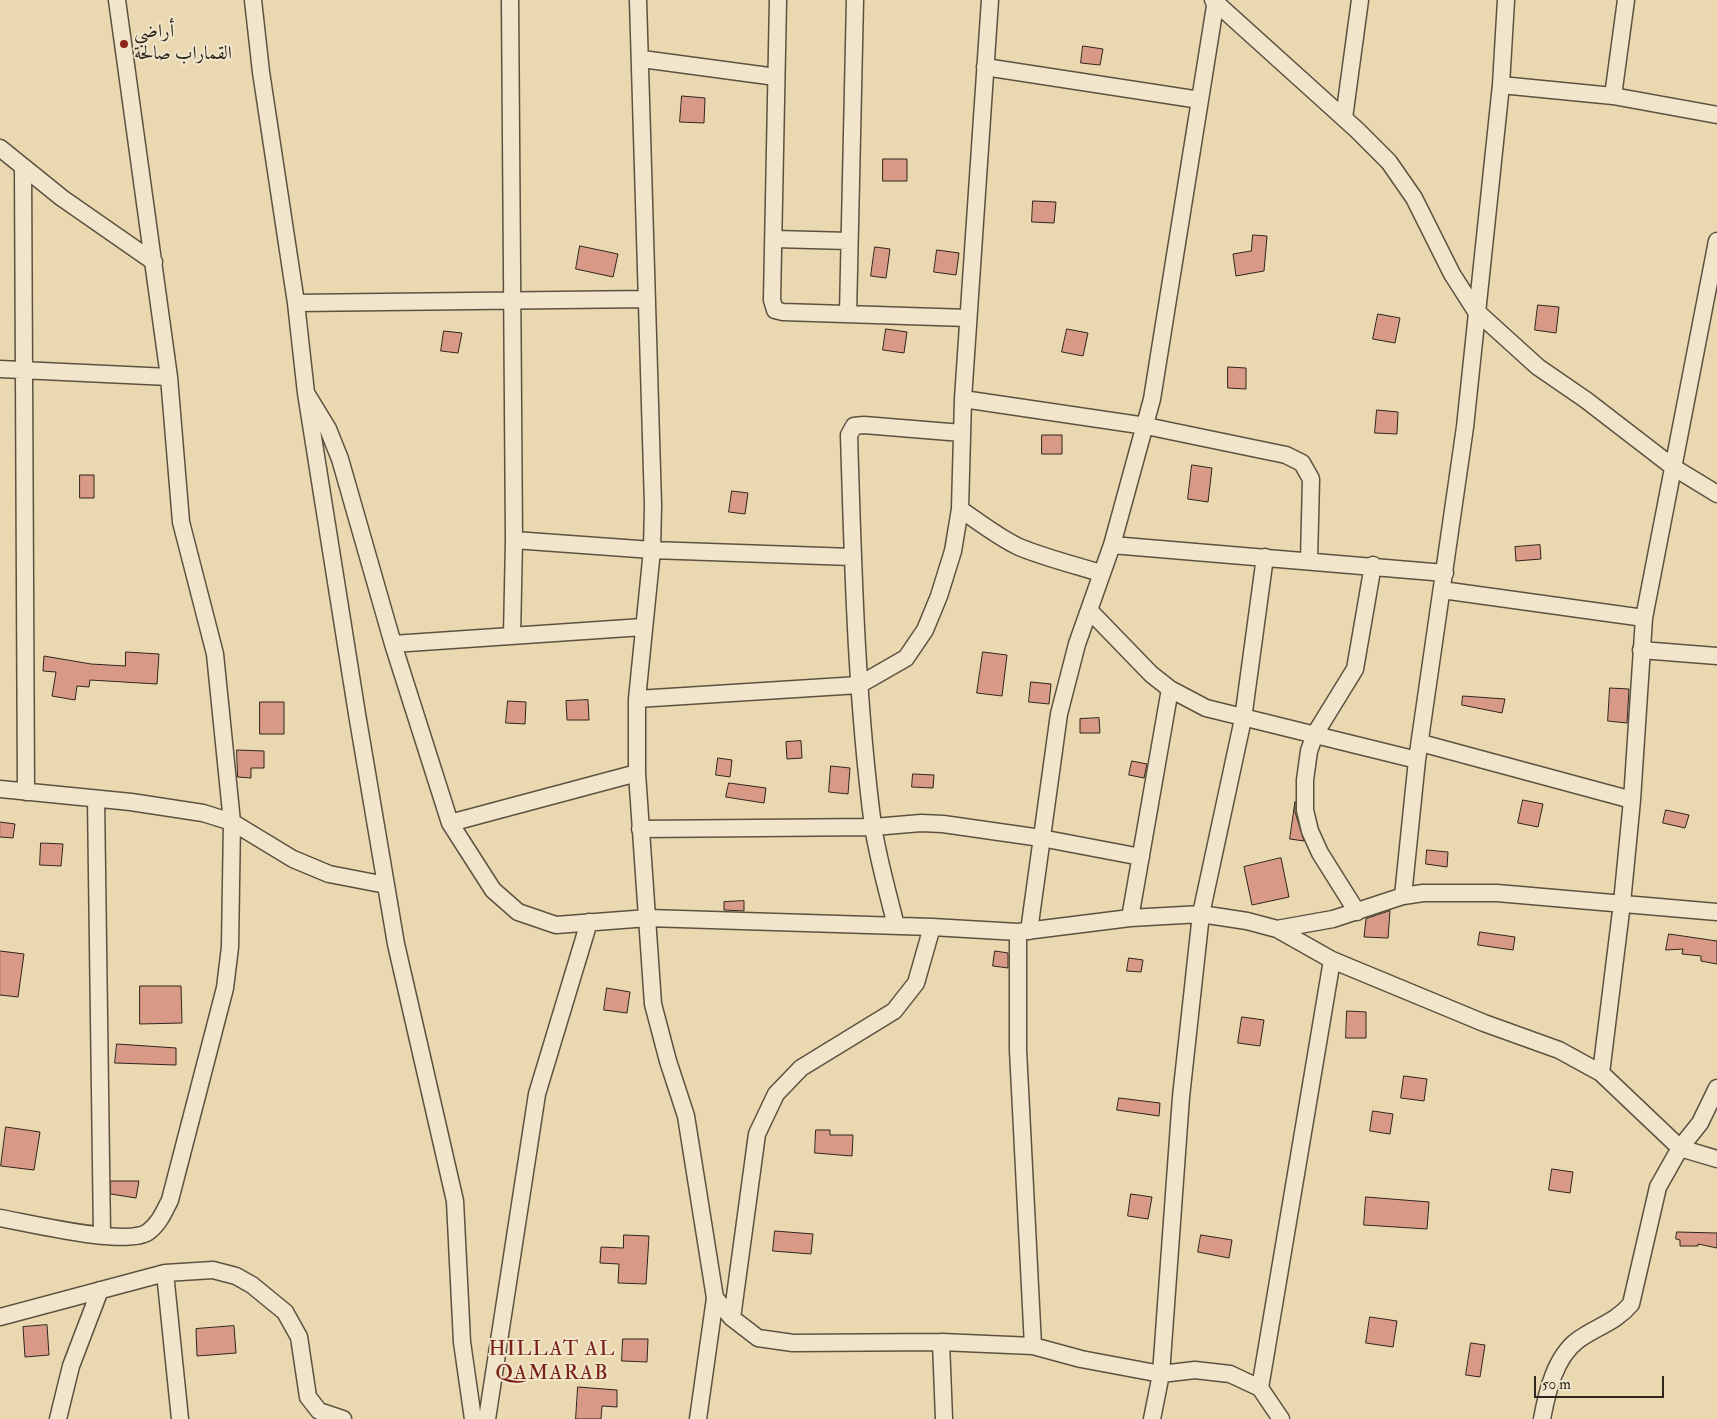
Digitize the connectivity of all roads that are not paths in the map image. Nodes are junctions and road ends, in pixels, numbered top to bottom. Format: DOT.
graph roads {
  1 [pos="117,0"];
  2 [pos="253,0"];
  3 [pos="510,0"];
  4 [pos="638,0"];
  5 [pos="778,0"];
  6 [pos="855,0"];
  7 [pos="990,0"];
  8 [pos="1360,0"];
  9 [pos="1506,0"];
  10 [pos="1626,0"];
  11 [pos="1215,1"];
  12 [pos="642,58"];
  13 [pos="985,67"];
  14 [pos="776,76"];
  15 [pos="1501,86"];
  16 [pos="1613,96"];
  17 [pos="1200,100"];
  18 [pos="1717,114"];
  19 [pos="1344,118"];
  20 [pos="0,148"];
  21 [pos="23,167"];
  22 [pos="775,240"];
  23 [pos="849,241"];
  24 [pos="1717,241"];
  25 [pos="154,262"];
  26 [pos="647,299"];
  27 [pos="512,301"];
  28 [pos="296,303"];
  29 [pos="1475,310"];
  30 [pos="848,314"];
  31 [pos="968,318"];
  32 [pos="1710,321"];
  33 [pos="0,369"];
  34 [pos="25,370"];
  35 [pos="169,377"];
  36 [pos="306,393"];
  37 [pos="963,399"];
  38 [pos="1146,426"];
  39 [pos="962,432"];
  40 [pos="1673,467"];
  41 [pos="1717,494"];
  42 [pos="960,509"];
  43 [pos="514,540"];
  44 [pos="1112,545"];
  45 [pos="652,550"];
  46 [pos="852,557"];
  47 [pos="1265,557"];
  48 [pos="1309,560"];
  49 [pos="1373,565"];
  50 [pos="1445,572"];
  51 [pos="1101,573"];
  52 [pos="1442,590"];
  53 [pos="1089,610"];
  54 [pos="1644,618"];
  55 [pos="643,627"];
  56 [pos="512,636"];
  57 [pos="393,644"];
  58 [pos="1641,650"];
  59 [pos="1717,656"];
  60 [pos="859,685"];
  61 [pos="1170,690"];
  62 [pos="637,699"];
  63 [pos="1243,719"];
  64 [pos="1315,734"];
  65 [pos="1421,743"];
  66 [pos="1417,760"];
  67 [pos="637,773"];
  68 [pos="0,789"];
  69 [pos="26,792"];
  70 [pos="96,799"];
  71 [pos="1632,800"];
  72 [pos="232,822"];
  73 [pos="450,823"];
  74 [pos="874,827"];
  75 [pos="640,829"];
  76 [pos="1041,838"];
  77 [pos="1141,857"];
  78 [pos="386,885"];
  79 [pos="1403,896"];
  80 [pos="1622,903"];
  81 [pos="1357,912"];
  82 [pos="1717,912"];
  83 [pos="1201,914"];
  84 [pos="648,918"];
  85 [pos="1130,918"];
  86 [pos="589,922"];
  87 [pos="896,926"];
  88 [pos="932,927"];
  89 [pos="1277,929"];
  90 [pos="1023,931"];
  91 [pos="1332,960"];
  92 [pos="1602,1073"];
  93 [pos="1717,1088"];
  94 [pos="1680,1148"];
  95 [pos="1717,1159"];
  96 [pos="0,1218"];
  97 [pos="102,1235"];
  98 [pos="165,1273"];
  99 [pos="100,1290"];
  100 [pos="715,1298"];
  101 [pos="0,1317"];
  102 [pos="732,1318"];
  103 [pos="941,1342"];
  104 [pos="1033,1346"];
  105 [pos="1161,1374"];
  106 [pos="1260,1388"];
  107 [pos="58,1419"];
  108 [pos="180,1419"];
  109 [pos="343,1419"];
  110 [pos="473,1419"];
  111 [pos="487,1419"];
  112 [pos="698,1419"];
  113 [pos="944,1419"];
  114 [pos="1152,1419"];
  115 [pos="1281,1419"];
  116 [pos="1542,1419"];
  1 -- 25 [label="street"];
  2 -- 28 [label="street"];
  3 -- 27 [label="street"];
  4 -- 12 [label="street"];
  5 -- 14 [label="street"];
  6 -- 23 [label="street"];
  7 -- 13 [label="street"];
  8 -- 19 [label="street"];
  9 -- 15 [label="street"];
  10 -- 16 [label="street"];
  11 -- 17 [label="street"];
  11 -- 19 [label="street"];
  12 -- 14 [label="street"];
  12 -- 26 [label="street"];
  13 -- 17 [label="street"];
  13 -- 31 [label="street"];
  14 -- 22 [label="street"];
  15 -- 16 [label="street"];
  15 -- 29 [label="street"];
  16 -- 18 [label="street"];
  17 -- 38 [label="street"];
  19 -- 29 [label="street"];
  20 -- 21 [label="street"];
  21 -- 25 [label="street"];
  21 -- 34 [label="street"];
  22 -- 23 [label="street"];
  22 -- 30 [label="street"];
  23 -- 30 [label="street"];
  24 -- 32 [label="street"];
  25 -- 35 [label="street"];
  26 -- 27 [label="street"];
  26 -- 45 [label="street"];
  27 -- 28 [label="street"];
  27 -- 43 [label="street"];
  28 -- 36 [label="street"];
  29 -- 40 [label="street"];
  29 -- 50 [label="street"];
  30 -- 31 [label="street"];
  31 -- 37 [label="street"];
  32 -- 40 [label="street"];
  33 -- 34 [label="street"];
  34 -- 35 [label="street"];
  34 -- 69 [label="street"];
  35 -- 72 [label="street"];
  36 -- 57 [label="street"];
  36 -- 78 [label="street"];
  37 -- 38 [label="street"];
  37 -- 39 [label="street"];
  38 -- 44 [label="street"];
  38 -- 48 [label="street"];
  39 -- 42 [label="street"];
  39 -- 46 [label="street"];
  40 -- 41 [label="street"];
  40 -- 54 [label="street"];
  42 -- 51 [label="street"];
  42 -- 60 [label="street"];
  43 -- 45 [label="street"];
  43 -- 56 [label="street"];
  44 -- 47 [label="street"];
  44 -- 51 [label="street"];
  45 -- 46 [label="street"];
  45 -- 55 [label="street"];
  46 -- 60 [label="street"];
  47 -- 48 [label="street"];
  47 -- 63 [label="street"];
  48 -- 49 [label="street"];
  49 -- 50 [label="street"];
  49 -- 64 [label="street"];
  50 -- 52 [label="street"];
  51 -- 53 [label="street"];
  52 -- 54 [label="street"];
  52 -- 65 [label="street"];
  53 -- 61 [label="street"];
  53 -- 76 [label="street"];
  54 -- 58 [label="street"];
  55 -- 56 [label="street"];
  55 -- 62 [label="street"];
  56 -- 57 [label="street"];
  57 -- 73 [label="street"];
  58 -- 59 [label="street"];
  58 -- 71 [label="street"];
  60 -- 62 [label="street"];
  60 -- 74 [label="street"];
  61 -- 63 [label="street"];
  61 -- 77 [label="street"];
  62 -- 67 [label="street"];
  63 -- 64 [label="street"];
  63 -- 83 [label="street"];
  64 -- 66 [label="street"];
  64 -- 81 [label="street"];
  65 -- 66 [label="street"];
  65 -- 71 [label="street"];
  66 -- 79 [label="street"];
  67 -- 73 [label="street"];
  67 -- 75 [label="street"];
  68 -- 69 [label="street"];
  69 -- 70 [label="street"];
  70 -- 72 [label="street"];
  70 -- 97 [label="street"];
  71 -- 80 [label="street"];
  72 -- 78 [label="street"];
  72 -- 97 [label="street"];
  73 -- 86 [label="street"];
  74 -- 75 [label="street"];
  74 -- 76 [label="street"];
  74 -- 87 [label="street"];
  75 -- 84 [label="street"];
  76 -- 77 [label="street"];
  76 -- 90 [label="street"];
  77 -- 85 [label="street"];
  78 -- 110 [label="street"];
  79 -- 80 [label="street"];
  79 -- 81 [label="street"];
  80 -- 82 [label="street"];
  80 -- 92 [label="street"];
  81 -- 89 [label="street"];
  83 -- 85 [label="street"];
  83 -- 89 [label="street"];
  83 -- 105 [label="street"];
  84 -- 86 [label="street"];
  84 -- 87 [label="street"];
  84 -- 100 [label="street"];
  85 -- 90 [label="street"];
  86 -- 111 [label="street"];
  87 -- 88 [label="street"];
  88 -- 90 [label="street"];
  88 -- 102 [label="street"];
  89 -- 91 [label="street"];
  90 -- 104 [label="street"];
  91 -- 92 [label="street"];
  91 -- 106 [label="street"];
  92 -- 94 [label="street"];
  93 -- 94 [label="street"];
  94 -- 95 [label="street"];
  94 -- 116 [label="street"];
  96 -- 97 [label="street"];
  98 -- 99 [label="street"];
  98 -- 108 [label="street"];
  98 -- 109 [label="street"];
  99 -- 101 [label="street"];
  99 -- 107 [label="street"];
  100 -- 102 [label="street"];
  100 -- 112 [label="street"];
  102 -- 103 [label="street"];
  103 -- 104 [label="street"];
  103 -- 113 [label="street"];
  104 -- 105 [label="street"];
  105 -- 106 [label="street"];
  105 -- 114 [label="street"];
  106 -- 115 [label="street"];
}
